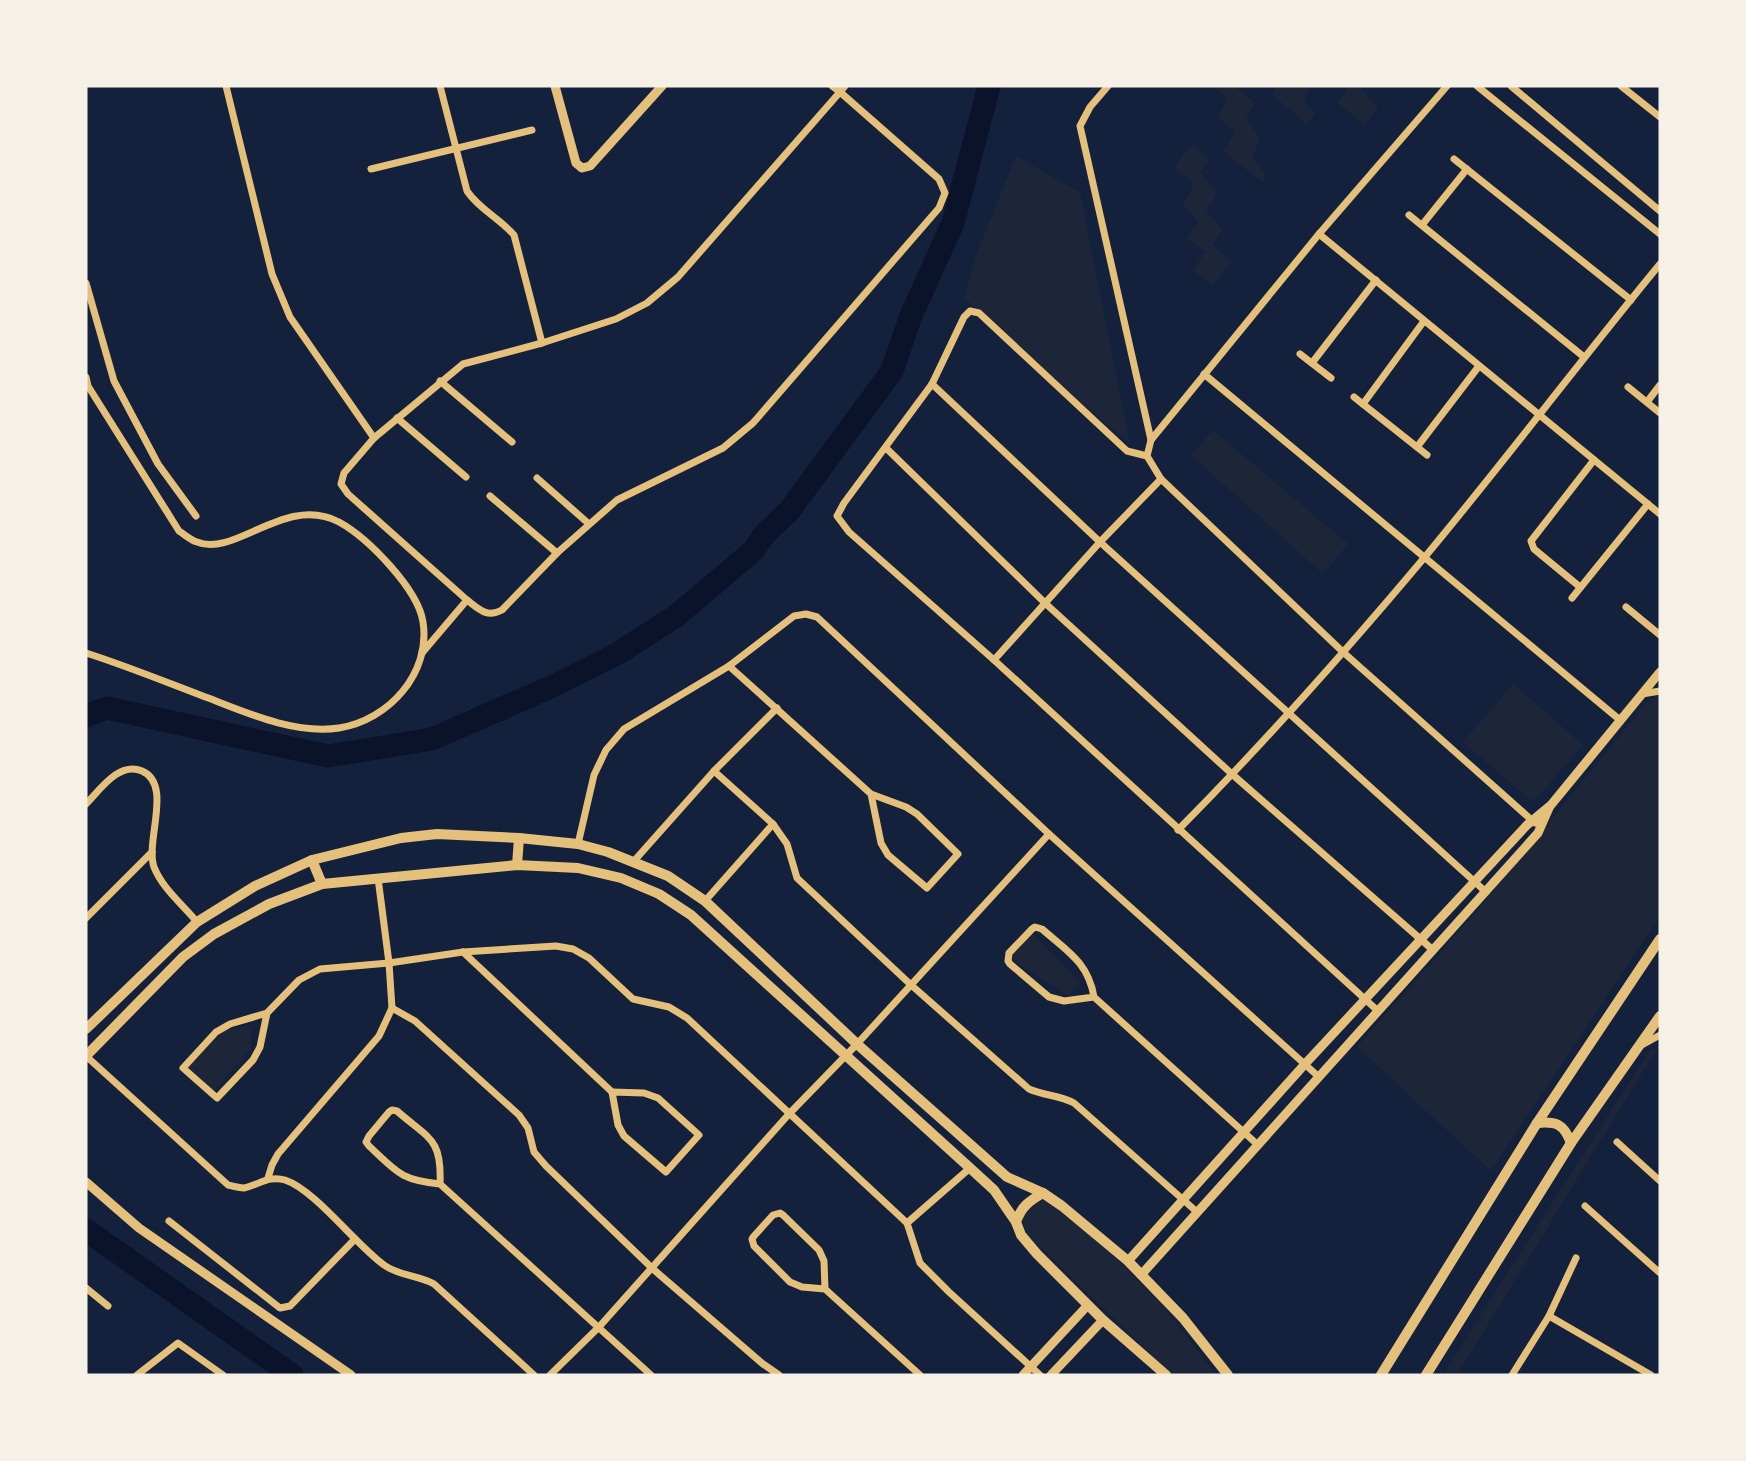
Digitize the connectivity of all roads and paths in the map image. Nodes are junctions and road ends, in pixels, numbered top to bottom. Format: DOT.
graph roads {
  1 [pos="226,86"];
  2 [pos="440,86"];
  3 [pos="555,86"];
  4 [pos="662,86"];
  5 [pos="832,86"];
  6 [pos="1108,86"];
  7 [pos="1447,86"];
  8 [pos="1477,86"];
  9 [pos="1511,86"];
  10 [pos="1621,86"];
  11 [pos="842,89"];
  12 [pos="1660,117"];
  13 [pos="532,130"];
  14 [pos="455,149"];
  15 [pos="1454,159"];
  16 [pos="371,169"];
  17 [pos="1467,169"];
  18 [pos="1660,211"];
  19 [pos="1409,215"];
  20 [pos="1422,225"];
  21 [pos="1319,234"];
  22 [pos="1660,234"];
  23 [pos="1660,264"];
  24 [pos="1376,280"];
  25 [pos="86,288"];
  26 [pos="1631,300"];
  27 [pos="1424,321"];
  28 [pos="542,343"];
  29 [pos="1300,354"];
  30 [pos="1584,357"];
  31 [pos="1312,363"];
  32 [pos="1479,366"];
  33 [pos="1204,374"];
  34 [pos="1331,378"];
  35 [pos="440,381"];
  36 [pos="86,383"];
  37 [pos="932,384"];
  38 [pos="1660,385"];
  39 [pos="1628,387"];
  40 [pos="1354,397"];
  41 [pos="1647,402"];
  42 [pos="1363,404"];
  43 [pos="1660,413"];
  44 [pos="1539,414"];
  45 [pos="397,418"];
  46 [pos="374,438"];
  47 [pos="1151,440"];
  48 [pos="512,442"];
  49 [pos="1417,447"];
  50 [pos="886,448"];
  51 [pos="1427,455"];
  52 [pos="1147,456"];
  53 [pos="1594,460"];
  54 [pos="466,477"];
  55 [pos="537,478"];
  56 [pos="1161,478"];
  57 [pos="490,496"];
  58 [pos="1648,504"];
  59 [pos="1660,514"];
  60 [pos="196,516"];
  61 [pos="589,524"];
  62 [pos="1100,542"];
  63 [pos="557,553"];
  64 [pos="1425,556"];
  65 [pos="1580,587"];
  66 [pos="1572,598"];
  67 [pos="467,600"];
  68 [pos="1045,603"];
  69 [pos="1626,607"];
  70 [pos="1660,635"];
  71 [pos="1343,652"];
  72 [pos="422,653"];
  73 [pos="87,654"];
  74 [pos="994,660"];
  75 [pos="729,666"];
  76 [pos="1660,671"];
  77 [pos="1660,691"];
  78 [pos="1642,694"];
  79 [pos="777,708"];
  80 [pos="1290,713"];
  81 [pos="1620,720"];
  82 [pos="714,771"];
  83 [pos="1233,775"];
  84 [pos="871,794"];
  85 [pos="86,804"];
  86 [pos="1551,806"];
  87 [pos="1532,820"];
  88 [pos="773,824"];
  89 [pos="1541,828"];
  90 [pos="1178,830"];
  91 [pos="1049,834"];
  92 [pos="519,838"];
  93 [pos="578,844"];
  94 [pos="152,852"];
  95 [pos="312,860"];
  96 [pos="634,861"];
  97 [pos="517,865"];
  98 [pos="378,878"];
  99 [pos="1475,882"];
  100 [pos="322,884"];
  101 [pos="1486,892"];
  102 [pos="705,901"];
  103 [pos="86,918"];
  104 [pos="197,922"];
  105 [pos="1421,939"];
  106 [pos="1660,939"];
  107 [pos="1433,950"];
  108 [pos="463,952"];
  109 [pos="389,963"];
  110 [pos="910,984"];
  111 [pos="1094,997"];
  112 [pos="1365,1000"];
  113 [pos="392,1008"];
  114 [pos="1378,1011"];
  115 [pos="267,1013"];
  116 [pos="1660,1016"];
  117 [pos="86,1029"];
  118 [pos="1660,1035"];
  119 [pos="857,1044"];
  120 [pos="1639,1047"];
  121 [pos="86,1056"];
  122 [pos="846,1056"];
  123 [pos="1305,1064"];
  124 [pos="1319,1077"];
  125 [pos="612,1092"];
  126 [pos="789,1114"];
  127 [pos="1537,1124"];
  128 [pos="1244,1132"];
  129 [pos="1617,1142"];
  130 [pos="1571,1143"];
  131 [pos="1258,1145"];
  132 [pos="970,1167"];
  133 [pos="268,1178"];
  134 [pos="1660,1181"];
  135 [pos="86,1182"];
  136 [pos="440,1184"];
  137 [pos="1043,1193"];
  138 [pos="1184,1199"];
  139 [pos="1585,1206"];
  140 [pos="1197,1212"];
  141 [pos="169,1221"];
  142 [pos="1016,1222"];
  143 [pos="907,1223"];
  144 [pos="355,1239"];
  145 [pos="1576,1258"];
  146 [pos="1128,1261"];
  147 [pos="653,1269"];
  148 [pos="1660,1273"];
  149 [pos="1141,1275"];
  150 [pos="86,1288"];
  151 [pos="825,1289"];
  152 [pos="1088,1305"];
  153 [pos="108,1306"];
  154 [pos="1549,1316"];
  155 [pos="1103,1320"];
  156 [pos="599,1327"];
  157 [pos="1031,1366"];
  158 [pos="137,1375"];
  159 [pos="223,1375"];
  160 [pos="351,1375"];
  161 [pos="534,1375"];
  162 [pos="550,1375"];
  163 [pos="651,1375"];
  164 [pos="779,1375"];
  165 [pos="920,1375"];
  166 [pos="1023,1375"];
  167 [pos="1040,1375"];
  168 [pos="1051,1375"];
  169 [pos="1166,1375"];
  170 [pos="1228,1375"];
  171 [pos="1381,1375"];
  172 [pos="1426,1375"];
  173 [pos="1512,1375"];
  174 [pos="1651,1375"];
  1 -- 46 [label="street"];
  2 -- 14 [label="street"];
  3 -- 4 [label="street"];
  5 -- 11 [label="street"];
  6 -- 47 [label="street"];
  7 -- 21 [label="street"];
  8 -- 22 [label="street"];
  9 -- 18 [label="street"];
  10 -- 12 [label="street"];
  11 -- 28 [label="street"];
  11 -- 61 [label="street"];
  13 -- 14 [label="street"];
  14 -- 16 [label="street"];
  14 -- 28 [label="street"];
  15 -- 17 [label="street"];
  17 -- 20 [label="street"];
  17 -- 26 [label="street"];
  19 -- 20 [label="street"];
  20 -- 30 [label="street"];
  21 -- 24 [label="street"];
  21 -- 33 [label="street"];
  23 -- 26 [label="street"];
  24 -- 27 [label="street"];
  24 -- 31 [label="street"];
  25 -- 60 [label="street"];
  26 -- 30 [label="street"];
  27 -- 32 [label="street"];
  27 -- 42 [label="street"];
  28 -- 35 [label="street"];
  29 -- 31 [label="street"];
  30 -- 44 [label="street"];
  31 -- 34 [label="street"];
  32 -- 44 [label="street"];
  32 -- 49 [label="street"];
  33 -- 47 [label="street"];
  33 -- 64 [label="street"];
  35 -- 45 [label="street"];
  35 -- 48 [label="street"];
  36 -- 72 [label="street"];
  37 -- 50 [label="street"];
  37 -- 52 [label="street"];
  37 -- 62 [label="street"];
  38 -- 41 [label="street"];
  39 -- 41 [label="street"];
  40 -- 42 [label="street"];
  41 -- 43 [label="street"];
  42 -- 49 [label="street"];
  44 -- 53 [label="street"];
  44 -- 64 [label="street"];
  45 -- 46 [label="street"];
  45 -- 54 [label="street"];
  46 -- 67 [label="street"];
  47 -- 52 [label="street"];
  49 -- 51 [label="street"];
  50 -- 68 [label="street"];
  50 -- 74 [label="street"];
  52 -- 56 [label="street"];
  53 -- 58 [label="street"];
  53 -- 65 [label="street"];
  55 -- 61 [label="street"];
  56 -- 62 [label="street"];
  56 -- 71 [label="street"];
  57 -- 63 [label="street"];
  58 -- 59 [label="street"];
  58 -- 65 [label="street"];
  61 -- 63 [label="street"];
  62 -- 68 [label="street"];
  62 -- 80 [label="street"];
  63 -- 67 [label="street"];
  64 -- 71 [label="street"];
  64 -- 81 [label="street"];
  65 -- 66 [label="street"];
  67 -- 72 [label="street"];
  68 -- 74 [label="street"];
  68 -- 83 [label="street"];
  69 -- 70 [label="street"];
  71 -- 80 [label="street"];
  71 -- 87 [label="street"];
  72 -- 73 [label="street"];
  74 -- 90 [label="street"];
  75 -- 79 [label="street"];
  75 -- 91 [label="street"];
  75 -- 93 [label="street"];
  76 -- 78 [label="street"];
  77 -- 78 [label="street"];
  78 -- 81 [label="street"];
  79 -- 82 [label="street"];
  79 -- 84 [label="street"];
  80 -- 83 [label="street"];
  80 -- 99 [label="street"];
  81 -- 86 [label="street"];
  82 -- 88 [label="street"];
  82 -- 96 [label="street"];
  83 -- 90 [label="street"];
  83 -- 105 [label="street"];
  84 -- 84 [label="street"];
  85 -- 94 [label="street"];
  86 -- 87 [label="street"];
  86 -- 89 [label="street"];
  87 -- 89 [label="street"];
  87 -- 99 [label="street"];
  88 -- 102 [label="street"];
  88 -- 110 [label="street"];
  89 -- 101 [label="street"];
  90 -- 112 [label="street"];
  91 -- 110 [label="street"];
  91 -- 123 [label="street"];
  92 -- 93 [label="main road"];
  92 -- 95 [label="main road"];
  92 -- 97 [label="main road"];
  93 -- 96 [label="main road"];
  94 -- 103 [label="street"];
  94 -- 104 [label="street"];
  95 -- 100 [label="main road"];
  95 -- 104 [label="main road"];
  96 -- 102 [label="main road"];
  97 -- 98 [label="main road"];
  97 -- 122 [label="main road"];
  98 -- 100 [label="main road"];
  98 -- 109 [label="street"];
  99 -- 101 [label="street"];
  99 -- 105 [label="street"];
  100 -- 121 [label="main road"];
  101 -- 107 [label="street"];
  102 -- 119 [label="main road"];
  104 -- 117 [label="main road"];
  105 -- 107 [label="street"];
  105 -- 112 [label="street"];
  106 -- 127 [label="main road"];
  107 -- 114 [label="street"];
  108 -- 109 [label="street"];
  108 -- 125 [label="street"];
  108 -- 126 [label="street"];
  109 -- 113 [label="street"];
  109 -- 115 [label="street"];
  110 -- 119 [label="street"];
  110 -- 138 [label="street"];
  111 -- 111 [label="street"];
  111 -- 128 [label="street"];
  112 -- 114 [label="street"];
  112 -- 123 [label="street"];
  113 -- 133 [label="street"];
  113 -- 147 [label="street"];
  114 -- 124 [label="street"];
  115 -- 115 [label="street"];
  116 -- 120 [label="main road"];
  118 -- 120 [label="street"];
  119 -- 122 [label="street"];
  119 -- 137 [label="main road"];
  120 -- 130 [label="main road"];
  121 -- 133 [label="street"];
  122 -- 126 [label="street"];
  122 -- 132 [label="main road"];
  123 -- 124 [label="street"];
  123 -- 128 [label="street"];
  124 -- 131 [label="street"];
  125 -- 125 [label="street"];
  126 -- 143 [label="street"];
  126 -- 147 [label="street"];
  127 -- 130 [label="main road"];
  127 -- 171 [label="main road"];
  128 -- 131 [label="street"];
  128 -- 138 [label="street"];
  129 -- 134 [label="street"];
  130 -- 172 [label="main road"];
  131 -- 140 [label="street"];
  132 -- 142 [label="main road"];
  132 -- 143 [label="street"];
  133 -- 144 [label="street"];
  135 -- 160 [label="street"];
  136 -- 136 [label="street"];
  136 -- 156 [label="street"];
  137 -- 142 [label="main road"];
  137 -- 146 [label="main road"];
  138 -- 140 [label="street"];
  138 -- 146 [label="street"];
  139 -- 148 [label="street"];
  140 -- 149 [label="street"];
  141 -- 144 [label="street"];
  142 -- 152 [label="main road"];
  143 -- 157 [label="street"];
  144 -- 161 [label="street"];
  145 -- 154 [label="street"];
  146 -- 149 [label="main road"];
  147 -- 156 [label="street"];
  147 -- 164 [label="street"];
  149 -- 170 [label="main road"];
  150 -- 153 [label="street"];
  151 -- 151 [label="street"];
  151 -- 165 [label="street"];
  152 -- 155 [label="main road"];
  152 -- 157 [label="street"];
  154 -- 173 [label="street"];
  154 -- 174 [label="street"];
  155 -- 168 [label="street"];
  155 -- 169 [label="main road"];
  156 -- 162 [label="street"];
  156 -- 163 [label="street"];
  157 -- 166 [label="street"];
  157 -- 167 [label="street"];
  158 -- 159 [label="street"];
}
